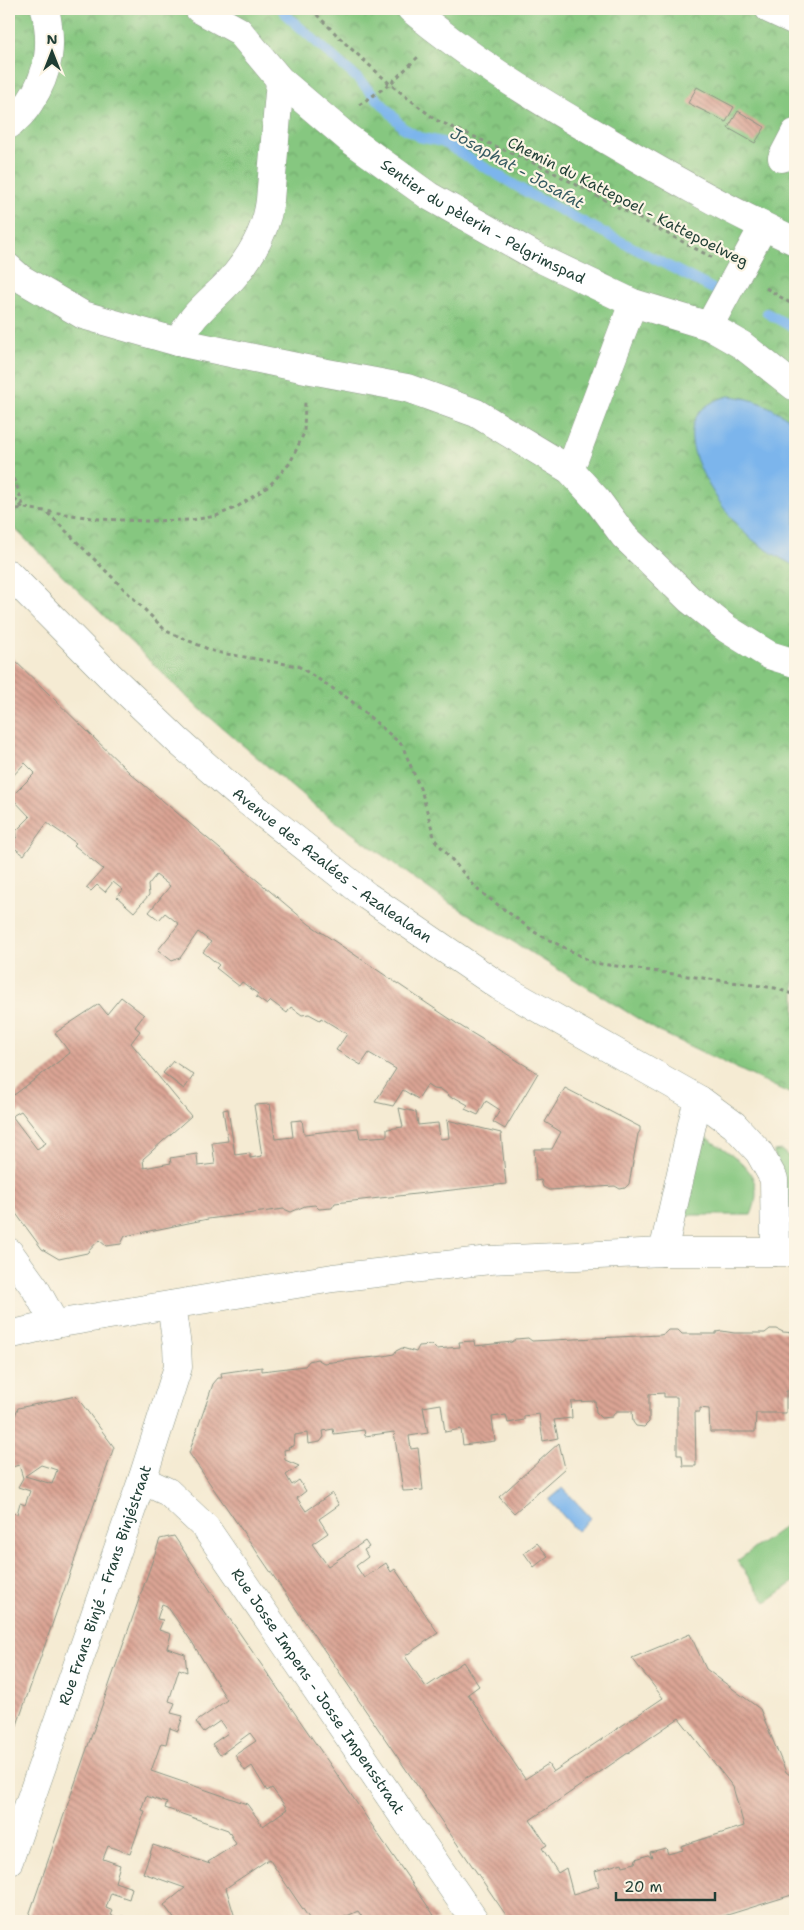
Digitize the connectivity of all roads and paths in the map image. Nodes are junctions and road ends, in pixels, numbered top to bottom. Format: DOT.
graph roads {
  1 [pos="45,9"];
  2 [pos="199,9"];
  3 [pos="311,9"];
  4 [pos="411,9"];
  5 [pos="770,9"];
  6 [pos="795,21"];
  7 [pos="442,35"];
  8 [pos="280,80"];
  9 [pos="390,84"];
  10 [pos="9,124"];
  11 [pos="333,125"];
  12 [pos="795,132"];
  13 [pos="782,158"];
  14 [pos="763,227"];
  15 [pos="795,241"];
  16 [pos="9,268"];
  17 [pos="740,272"];
  18 [pos="633,303"];
  19 [pos="795,306"];
  20 [pos="709,326"];
  21 [pos="178,342"];
  22 [pos="306,370"];
  23 [pos="795,387"];
  24 [pos="9,463"];
  25 [pos="570,470"];
  26 [pos="9,493"];
  27 [pos="24,508"];
  28 [pos="9,510"];
  29 [pos="48,513"];
  30 [pos="9,574"];
  31 [pos="795,662"];
  32 [pos="795,995"];
  33 [pos="700,1100"];
  34 [pos="9,1252"];
  35 [pos="663,1252"];
  36 [pos="785,1252"];
  37 [pos="171,1305"];
  38 [pos="55,1324"];
  39 [pos="9,1335"];
  40 [pos="142,1480"];
  41 [pos="9,1861"];
  42 [pos="475,1921"];
  1 -- 10 [label="street"];
  2 -- 8 [label="street, Sentier du pèlerin - Pelgrimspad"];
  3 -- 9 [label="path, Chemin du Kattepoel - Kattepoelweg"];
  4 -- 7 [label="street"];
  5 -- 6 [label="street"];
  7 -- 9 [label="path"];
  7 -- 14 [label="street"];
  8 -- 11 [label="street, Sentier du pèlerin - Pelgrimspad"];
  8 -- 21 [label="street"];
  9 -- 11 [label="path"];
  9 -- 17 [label="path, Chemin du Kattepoel - Kattepoelweg"];
  11 -- 18 [label="street, Sentier du pèlerin - Pelgrimspad"];
  12 -- 13 [label="street"];
  14 -- 15 [label="street"];
  14 -- 17 [label="street"];
  16 -- 21 [label="street"];
  17 -- 19 [label="path, Chemin du Kattepoel - Kattepoelweg"];
  17 -- 20 [label="street"];
  18 -- 20 [label="street, Sentier du pèlerin - Pelgrimspad"];
  18 -- 25 [label="street"];
  20 -- 23 [label="street, Sentier du pèlerin - Pelgrimspad"];
  21 -- 22 [label="street"];
  22 -- 25 [label="street"];
  22 -- 29 [label="path"];
  24 -- 27 [label="path"];
  25 -- 31 [label="street"];
  26 -- 27 [label="path"];
  27 -- 28 [label="path"];
  27 -- 29 [label="path"];
  29 -- 32 [label="path"];
  30 -- 33 [label="street, Avenue des Azalées - Azalealaan"];
  33 -- 35 [label="street"];
  33 -- 36 [label="street, Avenue des Azalées - Azalealaan"];
  34 -- 38 [label="street"];
  35 -- 36 [label="street"];
  35 -- 37 [label="street"];
  37 -- 38 [label="street"];
  37 -- 40 [label="street, Rue Frans Binjé - Frans Binjéstraat"];
  38 -- 39 [label="street"];
  40 -- 41 [label="street, Rue Frans Binjé - Frans Binjéstraat"];
  40 -- 42 [label="street, Rue Josse Impens - Josse Impensstraat"];
}
